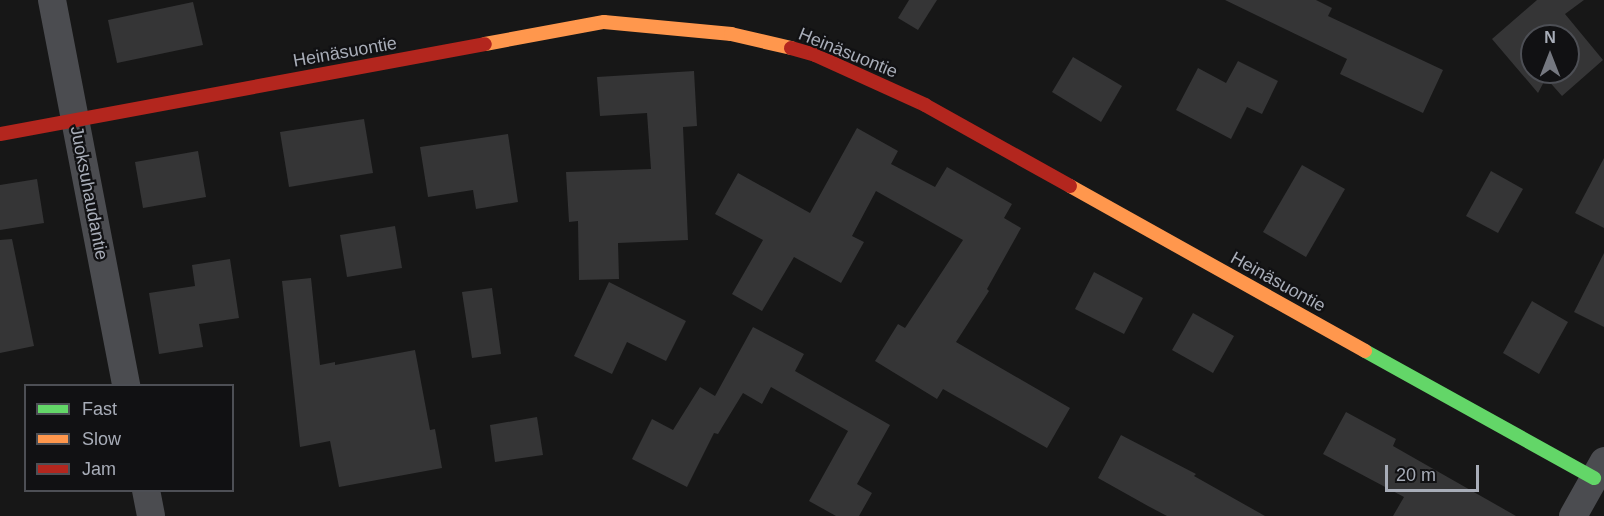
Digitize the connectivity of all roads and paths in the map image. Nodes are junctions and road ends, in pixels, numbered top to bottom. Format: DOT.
graph roads {
  1 [pos="52,0"];
  2 [pos="75,119"];
  3 [pos="0,134"];
  4 [pos="126,384"];
  5 [pos="1599,470"];
  6 [pos="146,492"];
  7 [pos="151,516"];
  8 [pos="1574,516"];
  1 -- 2 [label="street, Juoksuhaudantie"];
  2 -- 3 [label="street, Heinäsuontie"];
  2 -- 4 [label="street, Juoksuhaudantie"];
  2 -- 5 [label="street, Heinäsuontie"];
  5 -- 8 [label="street"];
  6 -- 7 [label="street"];
}
